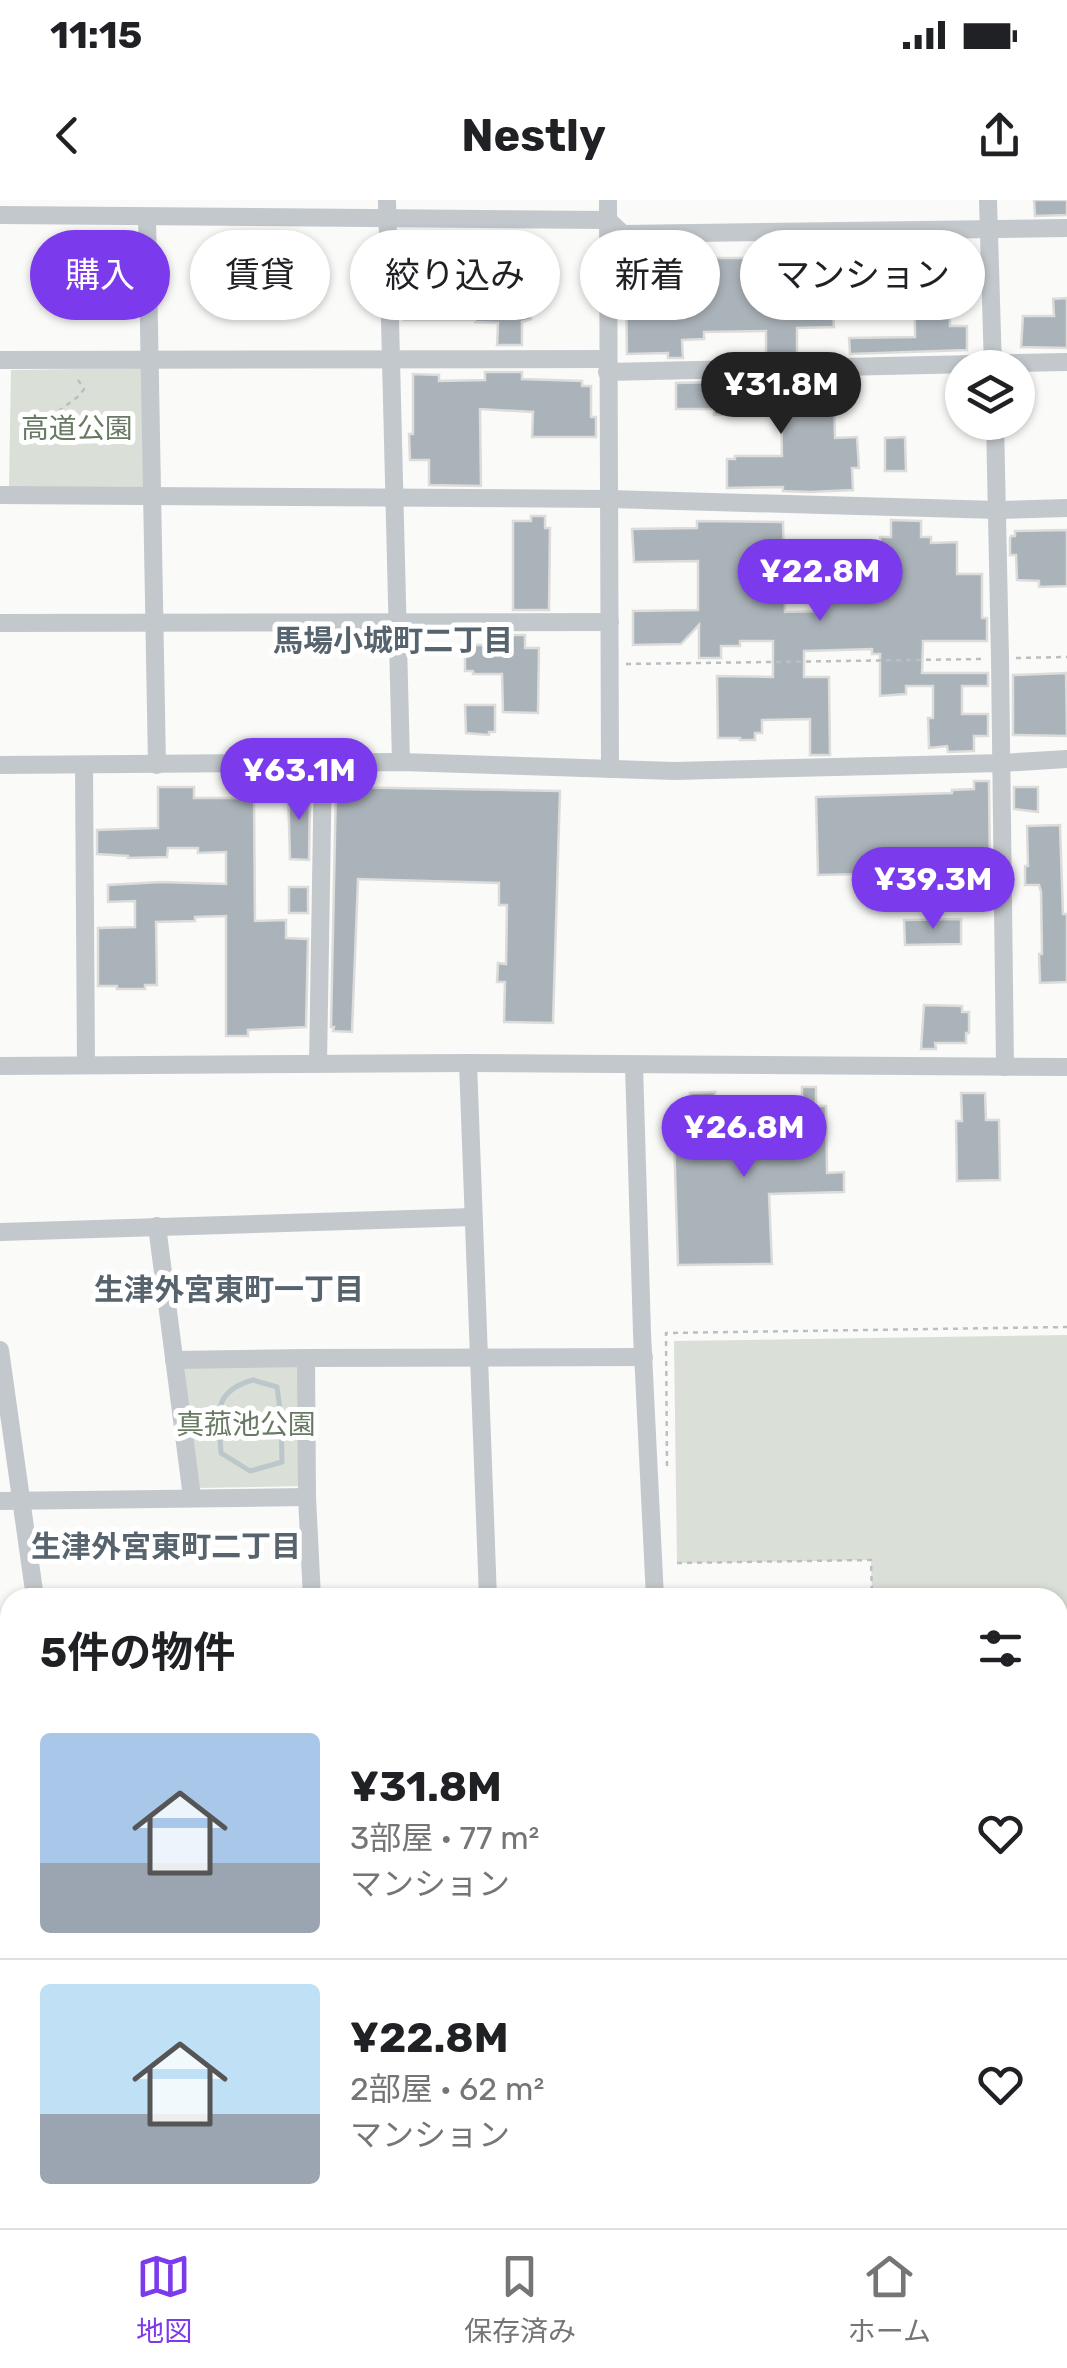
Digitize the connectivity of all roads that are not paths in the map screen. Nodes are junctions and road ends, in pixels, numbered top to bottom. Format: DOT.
graph roads {
  1 [pos="988,200"];
  2 [pos="218,208"];
  3 [pos="388,208"];
  4 [pos="489,209"];
  5 [pos="608,210"];
  6 [pos="0,215"];
  7 [pos="147,217"];
  8 [pos="1067,228"];
  9 [pos="989,229"];
  10 [pos="993,350"];
  11 [pos="392,359"];
  12 [pos="0,360"];
  13 [pos="150,360"];
  14 [pos="1067,362"];
  15 [pos="1035,363"];
  16 [pos="945,365"];
  17 [pos="607,366"];
  18 [pos="996,440"];
  19 [pos="0,495"];
  20 [pos="153,495"];
  21 [pos="395,497"];
  22 [pos="609,498"];
  23 [pos="1067,508"];
  24 [pos="998,510"];
  25 [pos="610,622"];
  26 [pos="0,623"];
  27 [pos="156,623"];
  28 [pos="399,623"];
  29 [pos="1067,759"];
  30 [pos="401,762"];
  31 [pos="323,763"];
  32 [pos="1002,763"];
  33 [pos="0,765"];
  34 [pos="84,765"];
  35 [pos="157,765"];
  36 [pos="610,769"];
  37 [pos="468,1063"];
  38 [pos="318,1064"];
  39 [pos="86,1065"];
  40 [pos="634,1065"];
  41 [pos="0,1066"];
  42 [pos="1004,1067"];
  43 [pos="1067,1068"];
  44 [pos="474,1217"];
  45 [pos="158,1226"];
  46 [pos="0,1232"];
  47 [pos="0,1350"];
  48 [pos="644,1357"];
  49 [pos="306,1358"];
  50 [pos="479,1358"];
  51 [pos="174,1360"];
  52 [pos="192,1497"];
  53 [pos="307,1497"];
  54 [pos="20,1500"];
  55 [pos="0,1501"];
  56 [pos="33,1588"];
  57 [pos="312,1588"];
  58 [pos="488,1588"];
  59 [pos="654,1588"];
  1 -- 9 [label="street"];
  2 -- 3 [label="street"];
  2 -- 7 [label="street"];
  3 -- 4 [label="street"];
  3 -- 11 [label="street"];
  4 -- 5 [label="street"];
  5 -- 9 [label="street"];
  5 -- 17 [label="street"];
  6 -- 7 [label="street"];
  7 -- 13 [label="street"];
  8 -- 9 [label="street"];
  9 -- 10 [label="street"];
  11 -- 13 [label="street"];
  11 -- 17 [label="street"];
  11 -- 21 [label="street"];
  12 -- 13 [label="street"];
  13 -- 20 [label="street"];
  14 -- 15 [label="street"];
  16 -- 17 [label="street"];
  17 -- 22 [label="street"];
  18 -- 24 [label="street"];
  19 -- 20 [label="street"];
  20 -- 21 [label="street"];
  20 -- 27 [label="street"];
  21 -- 22 [label="street"];
  21 -- 28 [label="street"];
  22 -- 24 [label="street"];
  22 -- 25 [label="street"];
  23 -- 24 [label="street"];
  24 -- 32 [label="street"];
  25 -- 28 [label="street"];
  25 -- 36 [label="street"];
  26 -- 27 [label="street"];
  27 -- 28 [label="street"];
  27 -- 35 [label="street"];
  28 -- 30 [label="street"];
  29 -- 32 [label="street"];
  30 -- 31 [label="street"];
  30 -- 36 [label="street"];
  31 -- 35 [label="street"];
  31 -- 38 [label="street"];
  32 -- 36 [label="street"];
  32 -- 42 [label="street"];
  33 -- 34 [label="street"];
  34 -- 35 [label="street"];
  34 -- 39 [label="street"];
  37 -- 38 [label="street"];
  37 -- 40 [label="street"];
  37 -- 44 [label="street"];
  38 -- 39 [label="street"];
  39 -- 41 [label="street"];
  40 -- 42 [label="street"];
  40 -- 48 [label="street"];
  42 -- 43 [label="street"];
  44 -- 45 [label="street"];
  44 -- 50 [label="street"];
  45 -- 46 [label="street"];
  45 -- 51 [label="street"];
  47 -- 54 [label="street"];
  48 -- 50 [label="street"];
  48 -- 59 [label="street"];
  49 -- 50 [label="street"];
  49 -- 51 [label="street"];
  49 -- 53 [label="street"];
  50 -- 58 [label="street"];
  51 -- 52 [label="street"];
  52 -- 53 [label="street"];
  52 -- 54 [label="street"];
  53 -- 57 [label="street"];
  54 -- 55 [label="street"];
  54 -- 56 [label="street"];
}
